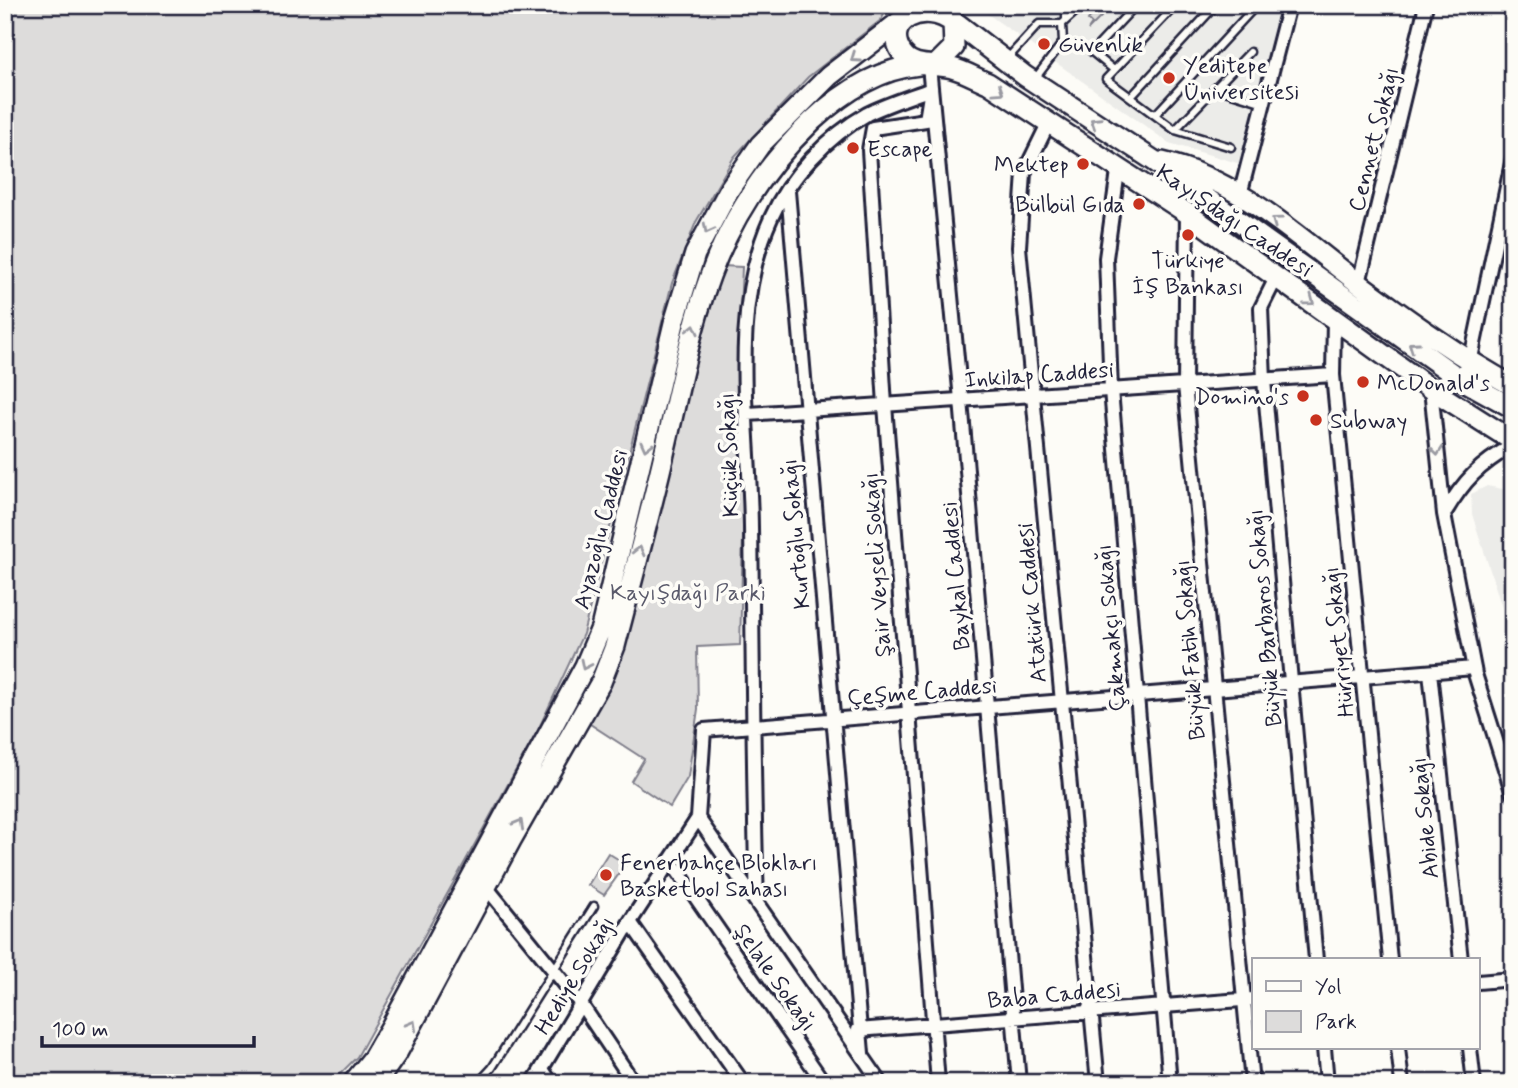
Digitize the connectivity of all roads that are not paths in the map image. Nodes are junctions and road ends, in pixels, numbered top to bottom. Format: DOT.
graph roads {
  1 [pos="1066,5"];
  2 [pos="1083,5"];
  3 [pos="1136,5"];
  4 [pos="1175,5"];
  5 [pos="1216,5"];
  6 [pos="1289,5"];
  7 [pos="1426,5"];
  8 [pos="1253,9"];
  9 [pos="908,15"];
  10 [pos="946,16"];
  11 [pos="1064,21"];
  12 [pos="1250,52"];
  13 [pos="1005,61"];
  14 [pos="928,65"];
  15 [pos="1114,70"];
  16 [pos="1033,82"];
  17 [pos="931,89"];
  18 [pos="1215,89"];
  19 [pos="1131,97"];
  20 [pos="1264,103"];
  21 [pos="1155,115"];
  22 [pos="1048,124"];
  23 [pos="1175,130"];
  24 [pos="1231,147"];
  25 [pos="1513,158"];
  26 [pos="1153,160"];
  27 [pos="1118,171"];
  28 [pos="788,191"];
  29 [pos="1240,195"];
  30 [pos="1187,213"];
  31 [pos="1277,276"];
  32 [pos="1359,283"];
  33 [pos="1334,319"];
  34 [pos="1463,370"];
  35 [pos="1333,376"];
  36 [pos="1264,380"];
  37 [pos="1185,385"];
  38 [pos="1513,386"];
  39 [pos="1432,389"];
  40 [pos="1111,390"];
  41 [pos="1033,396"];
  42 [pos="961,400"];
  43 [pos="885,405"];
  44 [pos="1513,408"];
  45 [pos="806,411"];
  46 [pos="748,414"];
  47 [pos="1513,443"];
  48 [pos="1444,514"];
  49 [pos="1474,668"];
  50 [pos="1430,672"];
  51 [pos="1362,677"];
  52 [pos="1291,683"];
  53 [pos="1214,689"];
  54 [pos="1137,695"];
  55 [pos="1062,701"];
  56 [pos="987,707"];
  57 [pos="909,713"];
  58 [pos="831,719"];
  59 [pos="751,726"];
  60 [pos="1513,794"];
  61 [pos="698,812"];
  62 [pos="670,860"];
  63 [pos="488,888"];
  64 [pos="757,903"];
  65 [pos="594,906"];
  66 [pos="629,922"];
  67 [pos="1316,958"];
  68 [pos="1390,958"];
  69 [pos="1461,958"];
  70 [pos="553,970"];
  71 [pos="1513,979"];
  72 [pos="1480,982"];
  73 [pos="1249,999"];
  74 [pos="581,1004"];
  75 [pos="1164,1006"];
  76 [pos="1091,1012"];
  77 [pos="1013,1018"];
  78 [pos="933,1025"];
  79 [pos="858,1030"];
  80 [pos="1324,1050"];
  81 [pos="1398,1050"];
  82 [pos="1470,1050"];
  83 [pos="862,1053"];
  84 [pos="542,1069"];
  85 [pos="352,1083"];
  86 [pos="376,1083"];
  87 [pos="478,1083"];
  88 [pos="533,1083"];
  89 [pos="551,1083"];
  90 [pos="634,1083"];
  91 [pos="743,1083"];
  92 [pos="824,1083"];
  93 [pos="881,1083"];
  94 [pos="938,1083"];
  95 [pos="1019,1083"];
  96 [pos="1098,1083"];
  97 [pos="1170,1083"];
  98 [pos="1252,1083"];
  99 [pos="1327,1083"];
  100 [pos="1402,1083"];
  101 [pos="1474,1083"];
  1 -- 11 [label="lane"];
  2 -- 11 [label="lane"];
  3 -- 15 [label="lane"];
  4 -- 15 [label="lane"];
  5 -- 19 [label="lane"];
  6 -- 20 [label="street"];
  7 -- 32 [label="street, Cennet Sokağı"];
  8 -- 21 [label="lane"];
  9 -- 10 [label="main road"];
  9 -- 14 [label="main road"];
  9 -- 85 [label="main road, Ayazoğlu Caddesi, one-way"];
  10 -- 13 [label="main road, Kayışdağı Caddesi"];
  10 -- 14 [label="main road"];
  11 -- 13 [label="lane"];
  11 -- 16 [label="lane"];
  12 -- 18 [label="lane"];
  13 -- 16 [label="main road, Kayışdağı Caddesi"];
  14 -- 17 [label="street, Baykal Caddesi"];
  14 -- 22 [label="main road, Kayışdağı Caddesi, one-way"];
  63 -- 14 [label="main road, Ayazoğlu Caddesi, one-way"];
  15 -- 19 [label="lane"];
  26 -- 16 [label="main road, Kayışdağı Caddesi, one-way"];
  17 -- 28 [label="street"];
  17 -- 42 [label="street, Baykal Caddesi"];
  17 -- 43 [label="street, Şair Veyseli Sokağı"];
  18 -- 20 [label="lane"];
  18 -- 23 [label="lane"];
  19 -- 21 [label="lane"];
  20 -- 29 [label="street"];
  21 -- 23 [label="lane"];
  22 -- 27 [label="main road, Kayışdağı Caddesi"];
  22 -- 41 [label="street, Atatürk Caddesi"];
  23 -- 24 [label="lane"];
  25 -- 34 [label="street"];
  26 -- 29 [label="main road"];
  34 -- 26 [label="main road, Kayışdağı Caddesi, one-way"];
  27 -- 30 [label="main road, Kayışdağı Caddesi"];
  27 -- 40 [label="street, Çakmakçı Sokağı"];
  28 -- 45 [label="street, Kurtoğlu Sokağı"];
  28 -- 46 [label="street, Küçük Sokağı"];
  32 -- 29 [label="main road, one-way"];
  30 -- 31 [label="main road, Kayışdağı Caddesi"];
  30 -- 37 [label="street, Büyük Fatih Sokağı"];
  31 -- 33 [label="main road, Kayışdağı Caddesi, one-way"];
  31 -- 36 [label="street, Büyük Barbaros Sokağı"];
  32 -- 34 [label="main road"];
  33 -- 35 [label="street, Hürriyet Sokağı"];
  33 -- 39 [label="main road, Kayışdağı Caddesi"];
  34 -- 38 [label="main road"];
  34 -- 44 [label="main road, Kayışdağı Caddesi"];
  35 -- 36 [label="street, Inkilap Caddesi"];
  35 -- 51 [label="street, Hürriyet Sokağı"];
  36 -- 37 [label="street, Inkilap Caddesi"];
  36 -- 52 [label="street, Büyük Barbaros Sokağı"];
  37 -- 40 [label="street, Inkilap Caddesi"];
  37 -- 53 [label="street, Büyük Fatih Sokağı"];
  39 -- 47 [label="main road, Kayışdağı Caddesi"];
  39 -- 48 [label="street, one-way"];
  40 -- 41 [label="street, Inkilap Caddesi"];
  40 -- 54 [label="street, Çakmakçı Sokağı"];
  41 -- 42 [label="street, Inkilap Caddesi"];
  41 -- 55 [label="street, Atatürk Caddesi"];
  42 -- 43 [label="street, Inkilap Caddesi"];
  42 -- 56 [label="street, Baykal Caddesi"];
  43 -- 45 [label="street, Inkilap Caddesi"];
  43 -- 57 [label="street, Şair Veyseli Sokağı"];
  45 -- 46 [label="street, Inkilap Caddesi"];
  45 -- 58 [label="street, Kurtoğlu Sokağı"];
  46 -- 59 [label="street, Küçük Sokağı"];
  47 -- 48 [label="street"];
  48 -- 49 [label="street"];
  49 -- 50 [label="street, Çeşme Caddesi"];
  49 -- 60 [label="street"];
  50 -- 51 [label="street, Çeşme Caddesi"];
  50 -- 69 [label="street, Abide Sokağı"];
  51 -- 52 [label="street, Çeşme Caddesi"];
  51 -- 68 [label="street, Hürriyet Sokağı"];
  52 -- 53 [label="street, Çeşme Caddesi"];
  52 -- 67 [label="street, Büyük Barbaros Sokağı"];
  53 -- 54 [label="street, Çeşme Caddesi"];
  53 -- 73 [label="street, Büyük Fatih Sokağı"];
  54 -- 55 [label="street, Çeşme Caddesi"];
  54 -- 75 [label="street, Çakmakçı Sokağı"];
  55 -- 56 [label="street, Çeşme Caddesi"];
  55 -- 76 [label="street, Atatürk Caddesi"];
  56 -- 57 [label="street, Çeşme Caddesi"];
  56 -- 77 [label="street, Baykal Caddesi"];
  57 -- 58 [label="street, Çeşme Caddesi"];
  57 -- 78 [label="street, Şair Veyseli Sokağı"];
  58 -- 59 [label="street, Çeşme Caddesi"];
  58 -- 79 [label="street, Kurtoğlu Sokağı"];
  59 -- 61 [label="street"];
  59 -- 64 [label="street, Küçük Sokağı"];
  61 -- 62 [label="street, Hediye Sokağı"];
  61 -- 64 [label="street"];
  62 -- 66 [label="street, Hediye Sokağı"];
  62 -- 92 [label="street, Şelale Sokağı"];
  63 -- 70 [label="street"];
  86 -- 63 [label="main road, Ayazoğlu Caddesi, one-way"];
  64 -- 83 [label="street"];
  65 -- 70 [label="lane"];
  66 -- 74 [label="street, Hediye Sokağı"];
  66 -- 91 [label="street"];
  70 -- 74 [label="street"];
  70 -- 87 [label="lane"];
  71 -- 72 [label="street"];
  73 -- 75 [label="street, Baba Caddesi"];
  73 -- 98 [label="street, Büyük Fatih Sokağı"];
  74 -- 84 [label="street, Hediye Sokağı"];
  74 -- 90 [label="street"];
  75 -- 76 [label="street, Baba Caddesi"];
  75 -- 97 [label="street, Çakmakçı Sokağı"];
  76 -- 77 [label="street, Baba Caddesi"];
  76 -- 96 [label="street, Atatürk Caddesi"];
  77 -- 78 [label="street, Baba Caddesi"];
  77 -- 95 [label="street, Baykal Caddesi"];
  78 -- 79 [label="street, Baba Caddesi"];
  78 -- 94 [label="street, Şair Veyseli Sokağı"];
  79 -- 83 [label="street, Kurtoğlu Sokağı"];
  80 -- 99 [label="street"];
  81 -- 100 [label="street"];
  82 -- 101 [label="street"];
  83 -- 93 [label="street"];
  84 -- 88 [label="street, Hediye Sokağı"];
  84 -- 89 [label="street"];
}
